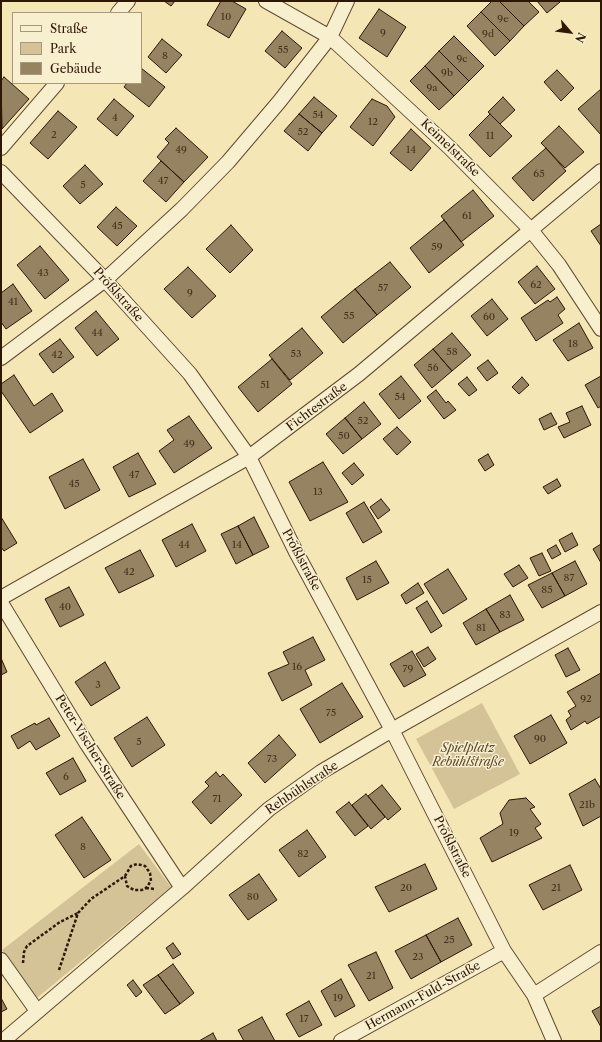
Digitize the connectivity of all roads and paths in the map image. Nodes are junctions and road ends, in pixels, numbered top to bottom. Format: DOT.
graph roads {
  1 [pos="128,1"];
  2 [pos="266,1"];
  3 [pos="347,1"];
  4 [pos="119,12"];
  5 [pos="330,38"];
  6 [pos="56,84"];
  7 [pos="1,148"];
  8 [pos="601,171"];
  9 [pos="1,172"];
  10 [pos="530,230"];
  11 [pos="105,280"];
  12 [pos="601,330"];
  13 [pos="1,358"];
  14 [pos="249,458"];
  15 [pos="1,598"];
  16 [pos="1,603"];
  17 [pos="601,612"];
  18 [pos="392,730"];
  19 [pos="125,876"];
  20 [pos="182,888"];
  21 [pos="78,913"];
  22 [pos="504,951"];
  23 [pos="601,952"];
  24 [pos="1,960"];
  25 [pos="26,968"];
  26 [pos="59,970"];
  27 [pos="534,995"];
  28 [pos="37,1011"];
  29 [pos="3,1041"];
  30 [pos="341,1041"];
  31 [pos="554,1041"];
  1 -- 4 [label="street"];
  2 -- 5 [label="street, Keimelstraße"];
  3 -- 5 [label="street"];
  5 -- 10 [label="street, Keimelstraße"];
  5 -- 11 [label="street"];
  6 -- 7 [label="street"];
  8 -- 10 [label="street, Fichtestraße"];
  9 -- 11 [label="street, Prößlstraße"];
  10 -- 12 [label="street, Keimelstraße"];
  10 -- 14 [label="street, Fichtestraße"];
  11 -- 13 [label="street"];
  11 -- 14 [label="street, Prößlstraße"];
  14 -- 15 [label="street, Fichtestraße"];
  14 -- 18 [label="street, Prößlstraße"];
  16 -- 20 [label="street, Peter-Vischer-Straße"];
  17 -- 18 [label="street, Rehbühlstraße"];
  18 -- 20 [label="street, Rehbühlstraße"];
  18 -- 22 [label="street, Prößlstraße"];
  19 -- 19 [label="path"];
  19 -- 21 [label="path"];
  20 -- 28 [label="street, Rehbühlstraße"];
  21 -- 25 [label="path"];
  21 -- 26 [label="path"];
  22 -- 27 [label="street, Prößlstraße"];
  22 -- 30 [label="street, Hermann-Fuld-Straße"];
  23 -- 27 [label="street"];
  24 -- 28 [label="street"];
  27 -- 31 [label="street, Prößlstraße"];
  28 -- 29 [label="street, Rehbühlstraße"];
}
